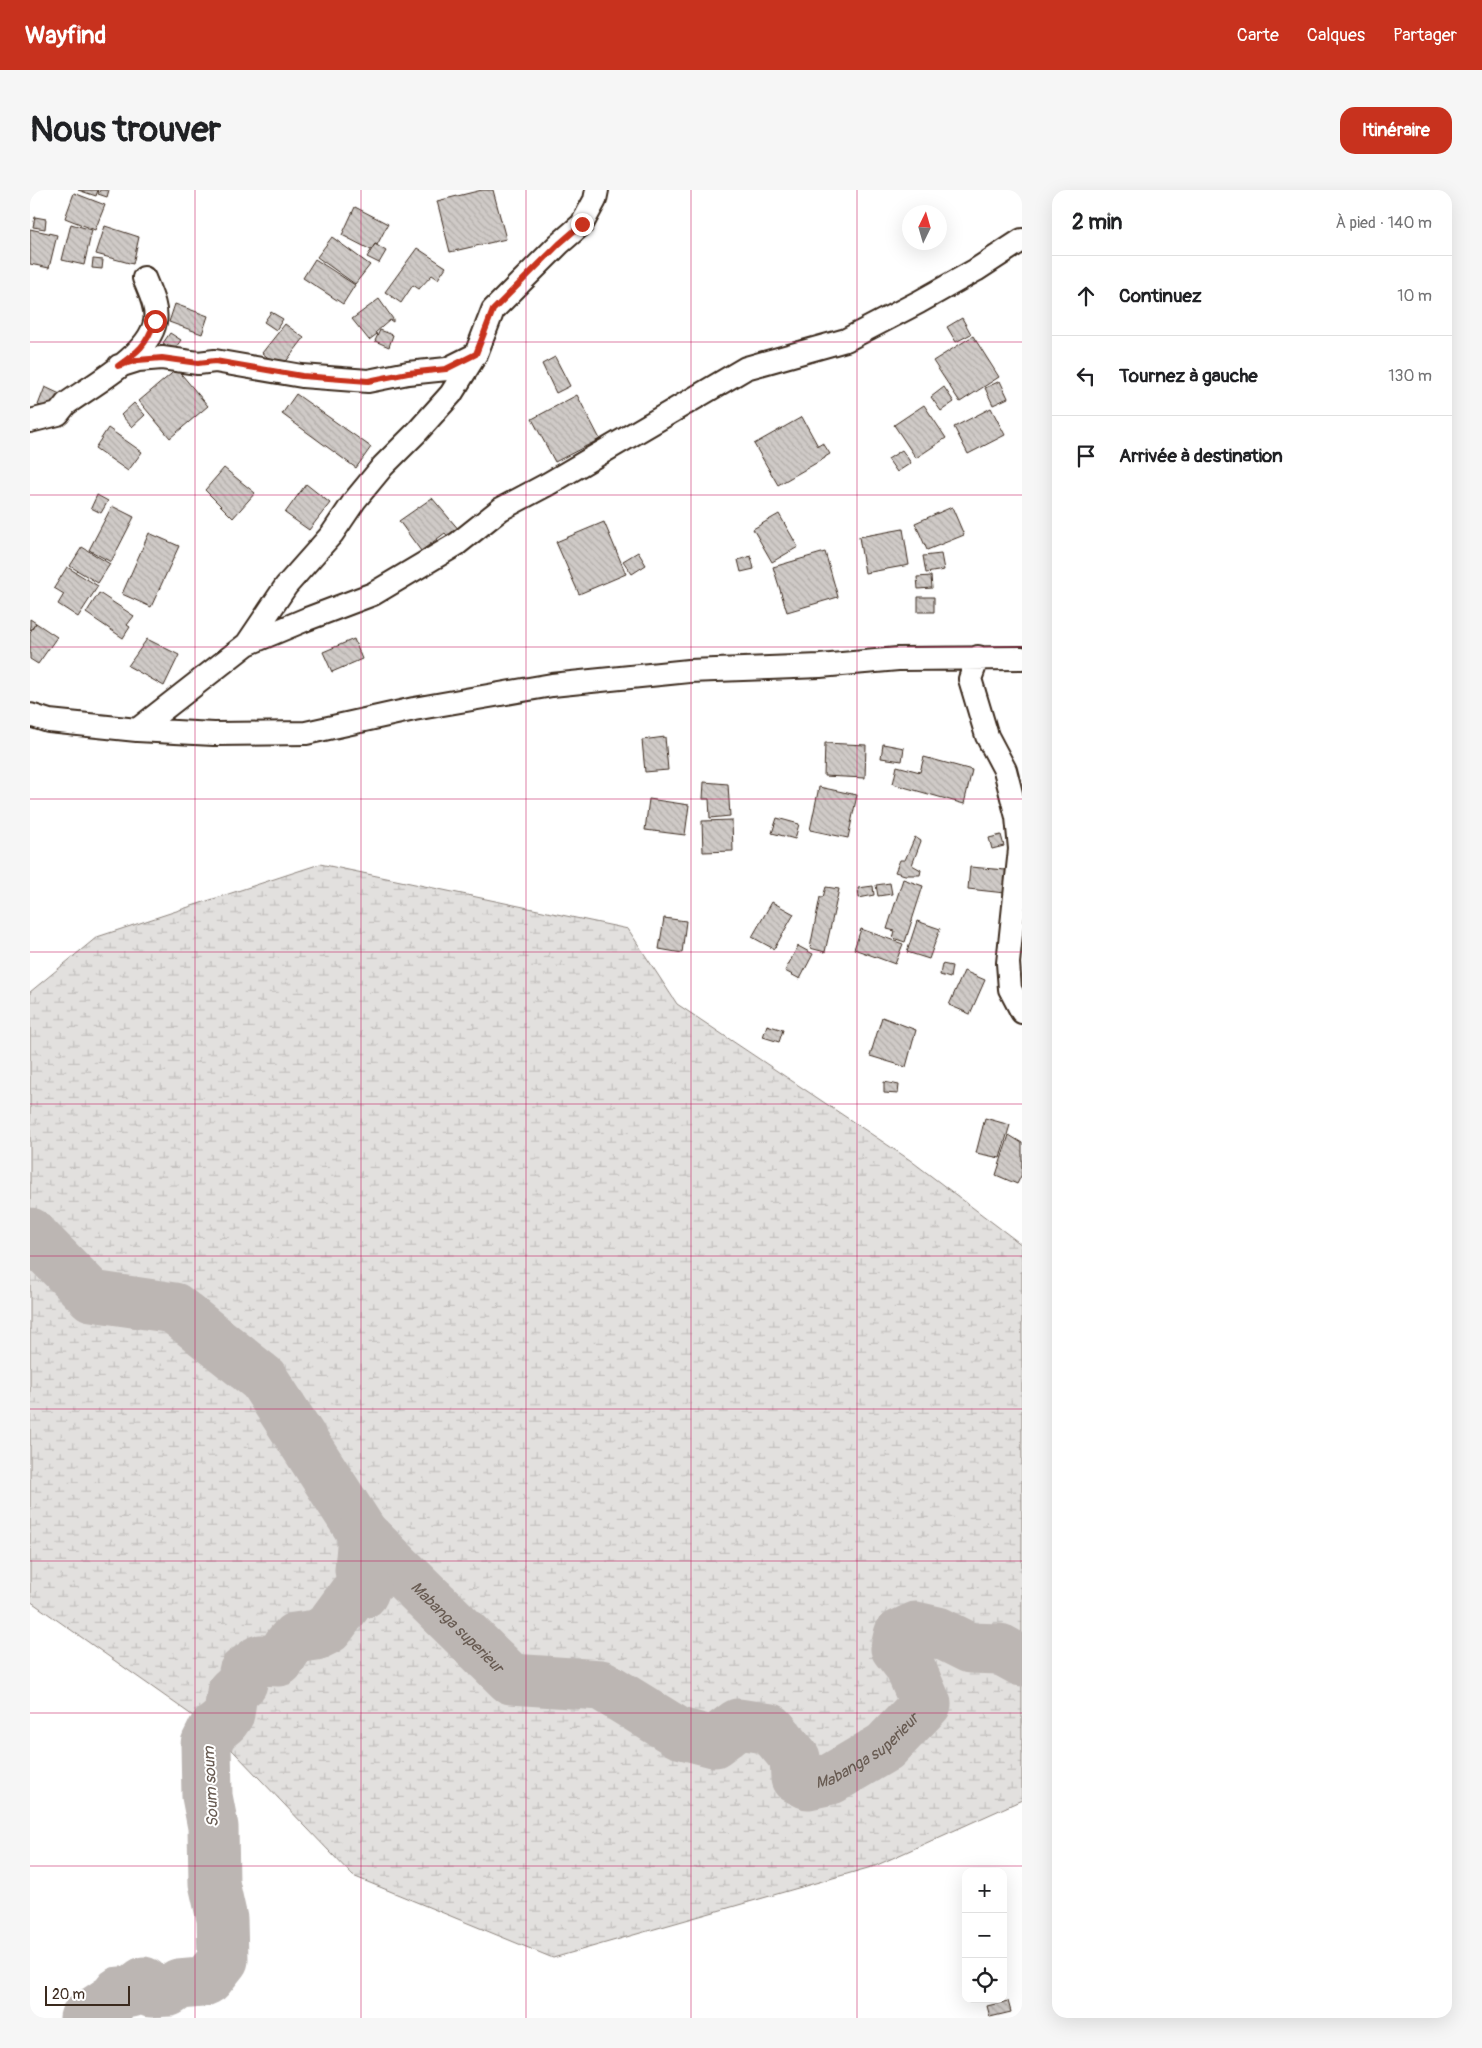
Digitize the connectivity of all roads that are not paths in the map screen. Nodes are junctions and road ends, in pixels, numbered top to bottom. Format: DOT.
graph roads {
  1 [pos="597,190"];
  2 [pos="1022,240"];
  3 [pos="144,278"];
  4 [pos="476,354"];
  5 [pos="118,366"];
  6 [pos="30,421"];
  7 [pos="247,644"];
  8 [pos="978,657"];
  9 [pos="1022,658"];
  10 [pos="30,715"];
  11 [pos="137,730"];
  12 [pos="1021,850"];
  13 [pos="1022,1012"];
  1 -- 4 [label="street"];
  2 -- 7 [label="street"];
  3 -- 5 [label="street"];
  4 -- 5 [label="street"];
  4 -- 7 [label="street"];
  5 -- 6 [label="street"];
  7 -- 11 [label="street"];
  8 -- 9 [label="street"];
  8 -- 11 [label="street"];
  8 -- 12 [label="street"];
  10 -- 11 [label="street"];
  12 -- 13 [label="street"];
}
